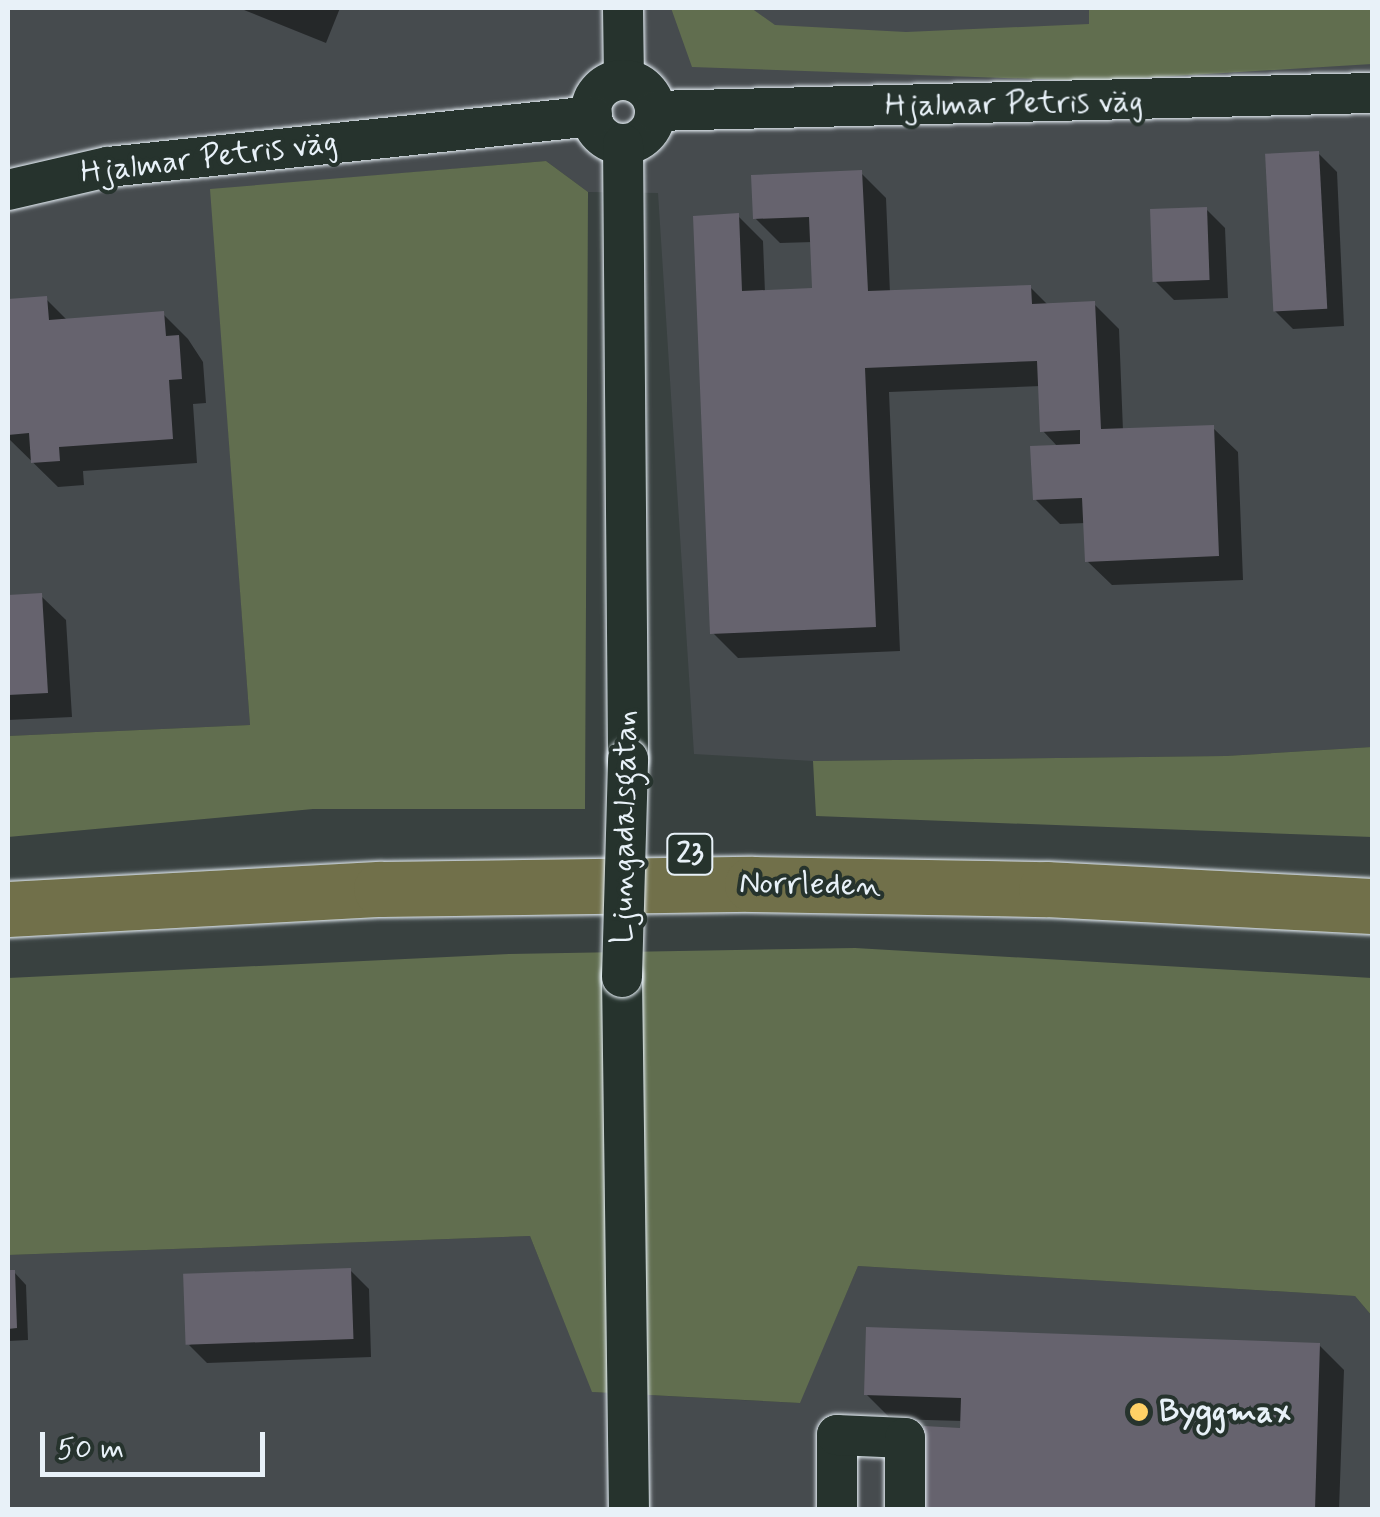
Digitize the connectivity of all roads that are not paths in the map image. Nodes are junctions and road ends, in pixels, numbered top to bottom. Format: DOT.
graph roads {
  1 [pos="624,8"];
  2 [pos="624,80"];
  3 [pos="1372,93"];
  4 [pos="656,111"];
  5 [pos="592,116"];
  6 [pos="624,144"];
  7 [pos="8,190"];
  8 [pos="1372,875"];
  9 [pos="8,879"];
  10 [pos="1372,906"];
  11 [pos="8,910"];
  12 [pos="629,1510"];
  13 [pos="837,1510"];
  14 [pos="905,1510"];
  1 -- 2 [label="street"];
  2 -- 4 [label="street"];
  2 -- 5 [label="street"];
  3 -- 4 [label="street, Hjalmar Petris väg"];
  4 -- 6 [label="street"];
  5 -- 6 [label="street"];
  5 -- 7 [label="street, Hjalmar Petris väg"];
  6 -- 12 [label="street, Ljungadalsgatan, bridge"];
  8 -- 9 [label="highway, Norrleden / 23"];
  10 -- 11 [label="highway, Norrleden / 23"];
  13 -- 14 [label="street"];
}
